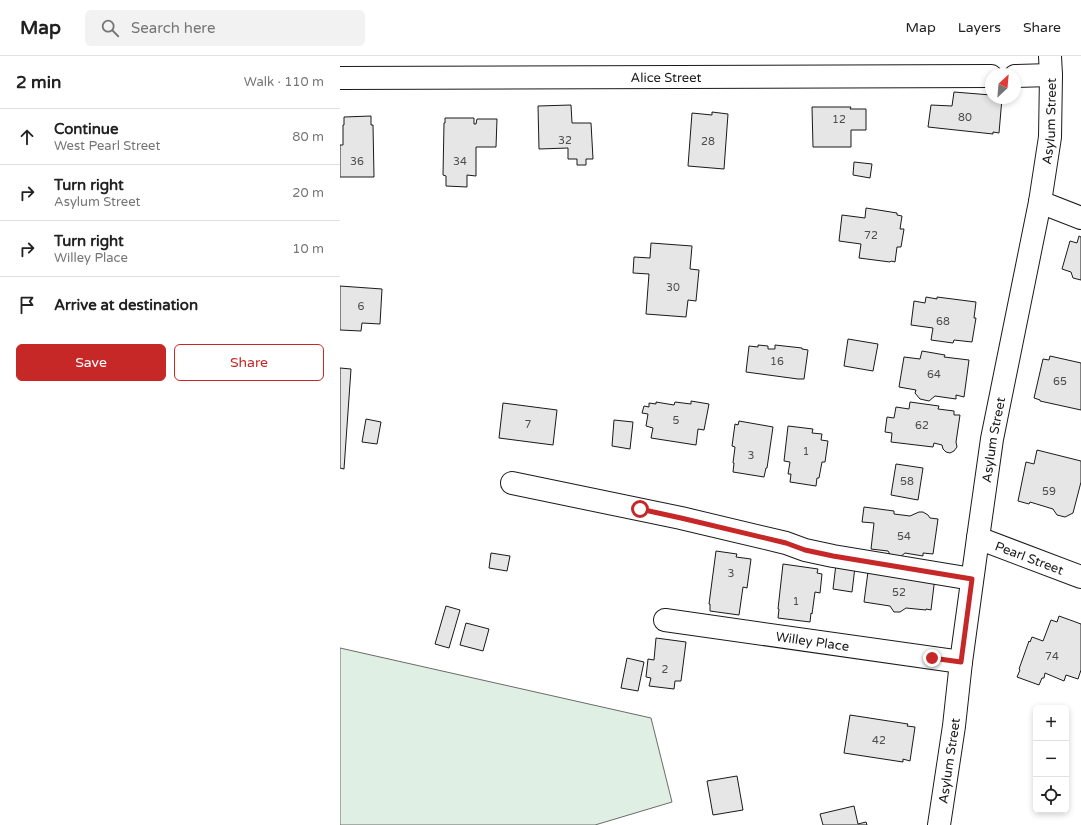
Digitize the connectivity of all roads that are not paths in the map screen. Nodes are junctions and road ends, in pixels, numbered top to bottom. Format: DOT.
graph roads {
  1 [pos="1050,66"];
  2 [pos="1021,74"];
  3 [pos="985,76"];
  4 [pos="340,78"];
  5 [pos="1040,202"];
  6 [pos="1081,218"];
  7 [pos="512,483"];
  8 [pos="978,538"];
  9 [pos="1081,577"];
  10 [pos="972,579"];
  11 [pos="665,620"];
  12 [pos="961,662"];
  13 [pos="939,825"];
  1 -- 2 [label="street"];
  1 -- 5 [label="street, Asylum Street"];
  3 -- 4 [label="street, Alice Street"];
  5 -- 6 [label="street"];
  5 -- 8 [label="street, Asylum Street"];
  7 -- 10 [label="street"];
  8 -- 9 [label="street, Pearl Street"];
  8 -- 10 [label="street, Asylum Street"];
  10 -- 12 [label="street, Asylum Street"];
  11 -- 12 [label="street, Willey Place"];
  12 -- 13 [label="street, Asylum Street"];
}
